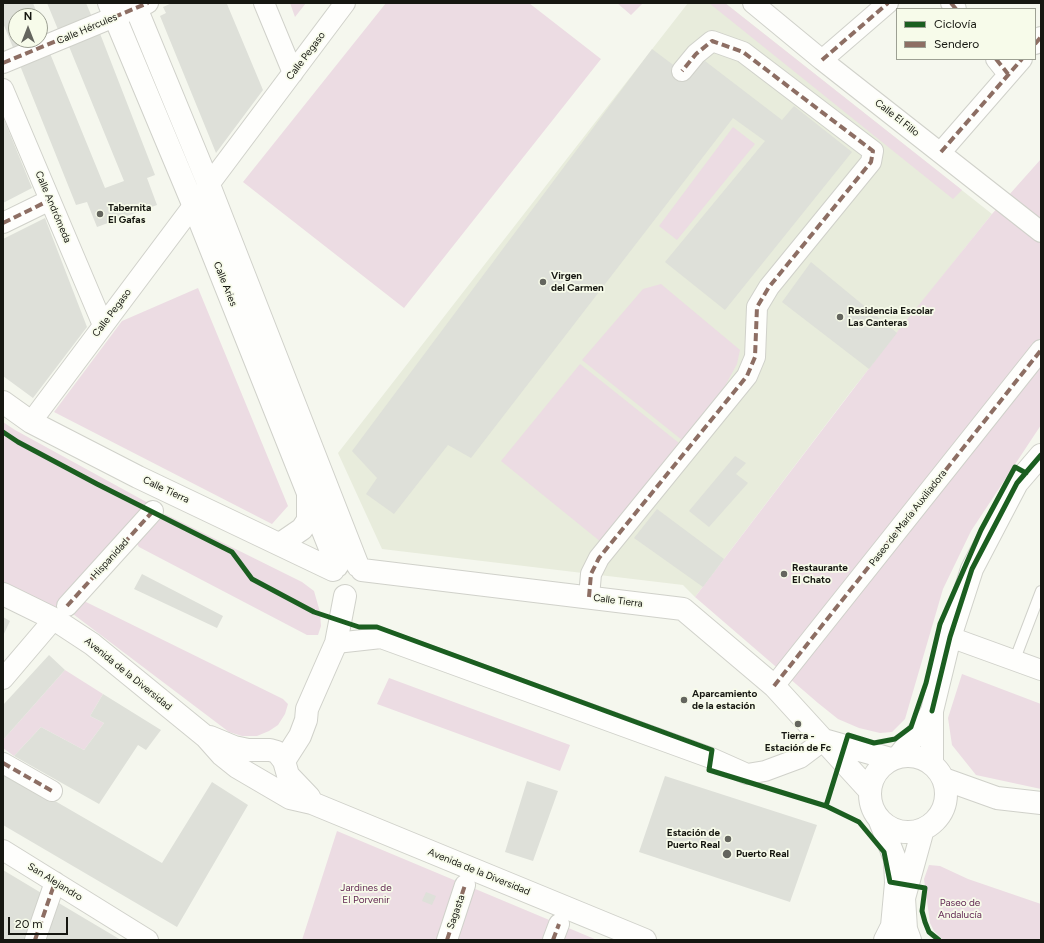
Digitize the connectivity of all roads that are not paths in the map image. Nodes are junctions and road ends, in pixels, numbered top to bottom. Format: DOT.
graph roads {
  1 [pos="264,3"];
  2 [pos="345,3"];
  3 [pos="753,3"];
  4 [pos="888,3"];
  5 [pos="139,5"];
  6 [pos="112,10"];
  7 [pos="822,60"];
  8 [pos="1020,60"];
  9 [pos="3,63"];
  10 [pos="1002,67"];
  11 [pos="682,71"];
  12 [pos="293,73"];
  13 [pos="3,89"];
  14 [pos="941,152"];
  15 [pos="209,185"];
  16 [pos="50,200"];
  17 [pos="193,204"];
  18 [pos="3,223"];
  19 [pos="1041,232"];
  20 [pos="103,325"];
  21 [pos="1041,350"];
  22 [pos="3,402"];
  23 [pos="31,422"];
  24 [pos="1040,457"];
  25 [pos="307,489"];
  26 [pos="153,511"];
  27 [pos="280,544"];
  28 [pos="348,568"];
  29 [pos="1041,591"];
  30 [pos="3,594"];
  31 [pos="345,596"];
  32 [pos="589,598"];
  33 [pos="60,613"];
  34 [pos="950,637"];
  35 [pos="336,643"];
  36 [pos="1015,659"];
  37 [pos="1041,670"];
  38 [pos="3,679"];
  39 [pos="774,686"];
  40 [pos="932,711"];
  41 [pos="206,737"];
  42 [pos="824,740"];
  43 [pos="275,757"];
  44 [pos="895,758"];
  45 [pos="3,763"];
  46 [pos="938,771"];
  47 [pos="260,780"];
  48 [pos="869,790"];
  49 [pos="52,791"];
  50 [pos="997,798"];
  51 [pos="312,803"];
  52 [pos="1041,803"];
  53 [pos="944,807"];
  54 [pos="880,821"];
  55 [pos="923,829"];
  56 [pos="3,850"];
  57 [pos="54,882"];
  58 [pos="465,885"];
  59 [pos="642,939"];
  60 [pos="35,940"];
  61 [pos="148,940"];
  62 [pos="447,940"];
  63 [pos="885,940"];
  64 [pos="910,940"];
  1 -- 12 [label="street"];
  2 -- 12 [label="street, Calle Pegaso"];
  3 -- 7 [label="street, Calle El Fillo"];
  4 -- 7 [label="street"];
  5 -- 6 [label="street, Calle Hércules"];
  5 -- 15 [label="street, Calle Aries"];
  6 -- 9 [label="street, Calle Hércules"];
  6 -- 17 [label="street, Calle Aries"];
  7 -- 14 [label="street, Calle El Fillo"];
  8 -- 10 [label="street"];
  10 -- 14 [label="street"];
  11 -- 32 [label="street"];
  12 -- 15 [label="street, Calle Pegaso"];
  13 -- 16 [label="street, Calle Andrómeda"];
  14 -- 19 [label="street, Calle El Fillo"];
  15 -- 17 [label="street, Calle Pegaso"];
  15 -- 28 [label="street, Calle Aries"];
  16 -- 18 [label="street"];
  16 -- 20 [label="street, Calle Andrómeda"];
  17 -- 20 [label="street, Calle Pegaso"];
  17 -- 25 [label="street, Calle Aries"];
  20 -- 23 [label="street, Calle Pegaso"];
  21 -- 39 [label="street, Paseo de María Auxiliadora"];
  22 -- 23 [label="street, Calle Tierra"];
  23 -- 27 [label="street, Calle Tierra"];
  24 -- 34 [label="street"];
  25 -- 27 [label="street"];
  25 -- 28 [label="street, Calle Aries"];
  26 -- 33 [label="street, Hispanidad"];
  27 -- 28 [label="street, Calle Tierra"];
  28 -- 31 [label="street"];
  28 -- 31 [label="street"];
  28 -- 32 [label="street, Calle Tierra"];
  29 -- 36 [label="lane"];
  30 -- 33 [label="street, Avenida de la Diversidad"];
  31 -- 35 [label="street"];
  32 -- 39 [label="street, Calle Tierra"];
  33 -- 38 [label="street, Hispanidad"];
  33 -- 41 [label="street, Avenida de la Diversidad"];
  34 -- 36 [label="street"];
  34 -- 40 [label="street"];
  35 -- 42 [label="street"];
  35 -- 43 [label="street"];
  36 -- 37 [label="street"];
  39 -- 42 [label="street, Calle Tierra"];
  40 -- 44 [label="street"];
  40 -- 46 [label="street"];
  41 -- 43 [label="street, Avenida de la Diversidad"];
  41 -- 47 [label="street, Avenida de la Diversidad"];
  42 -- 44 [label="street"];
  42 -- 48 [label="street, Calle Tierra"];
  43 -- 47 [label="street"];
  43 -- 47 [label="street"];
  43 -- 51 [label="street, Avenida de la Diversidad"];
  44 -- 46 [label="street"];
  44 -- 48 [label="street"];
  45 -- 49 [label="street"];
  46 -- 50 [label="street"];
  46 -- 53 [label="street"];
  47 -- 51 [label="street, Avenida de la Diversidad"];
  48 -- 54 [label="street"];
  50 -- 52 [label="street"];
  50 -- 53 [label="street"];
  51 -- 59 [label="street, Avenida de la Diversidad"];
  53 -- 55 [label="street"];
  54 -- 55 [label="street"];
  54 -- 63 [label="street"];
  55 -- 64 [label="street"];
  56 -- 57 [label="street, San Alejandro"];
  57 -- 60 [label="street"];
  57 -- 61 [label="street, San Alejandro"];
  58 -- 62 [label="street, Sagasta"];
}
